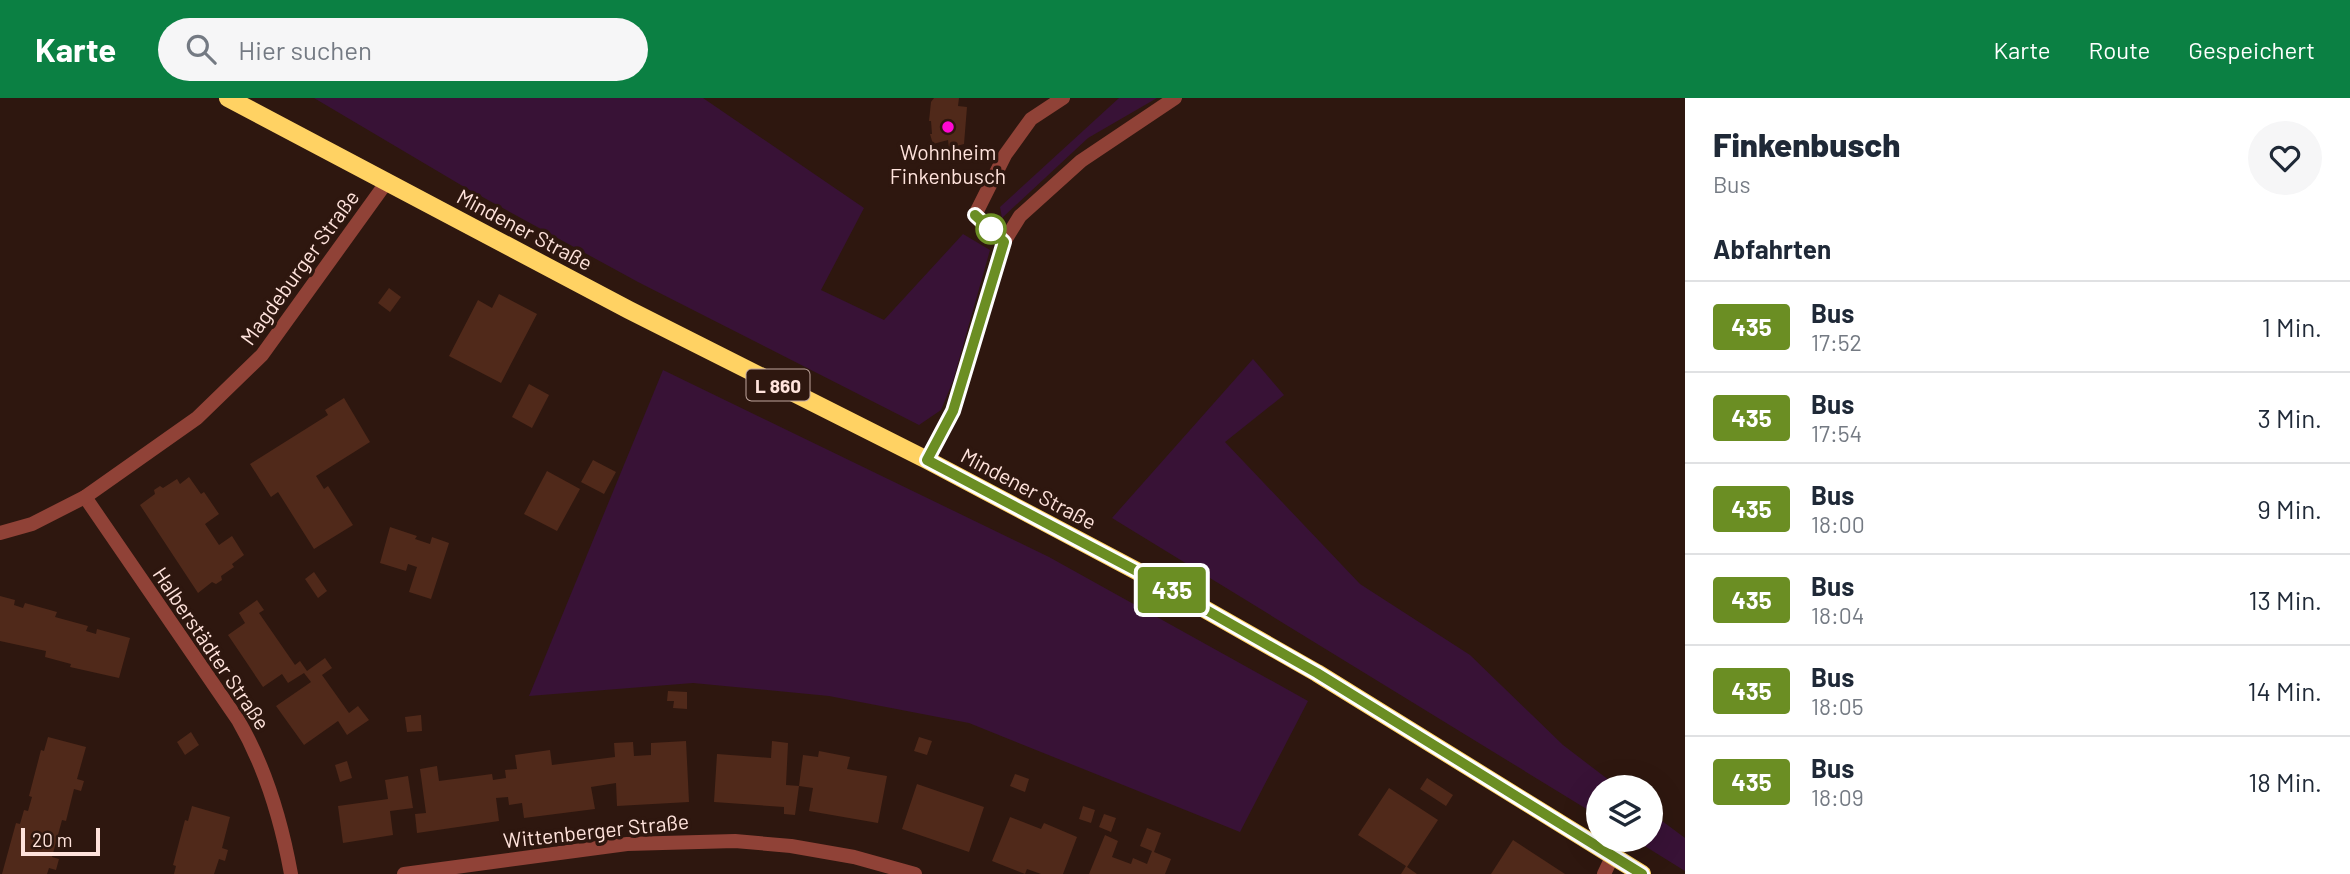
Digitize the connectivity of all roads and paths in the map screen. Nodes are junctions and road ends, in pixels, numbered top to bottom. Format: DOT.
graph roads {
  1 [pos="228,98"];
  2 [pos="1063,98"];
  3 [pos="1175,98"];
  4 [pos="386,183"];
  5 [pos="1004,242"];
  6 [pos="927,460"];
  7 [pos="85,497"];
  8 [pos="0,533"];
  9 [pos="1613,855"];
  10 [pos="291,874"];
  11 [pos="404,874"];
  12 [pos="915,874"];
  13 [pos="1604,874"];
  14 [pos="1642,874"];
  1 -- 4 [label="main road, Mindener Straße / L 860"];
  2 -- 5 [label="street"];
  3 -- 5 [label="street"];
  4 -- 6 [label="main road, Mindener Straße / L 860"];
  4 -- 7 [label="street, Magdeburger Straße"];
  5 -- 6 [label="street"];
  6 -- 9 [label="main road, Mindener Straße / L 860"];
  7 -- 8 [label="street, Magdeburger Straße"];
  7 -- 10 [label="street, Halberstädter Straße"];
  9 -- 13 [label="street"];
  9 -- 14 [label="main road, Mindener Straße / L 860"];
  11 -- 12 [label="street, Wittenberger Straße"];
}
